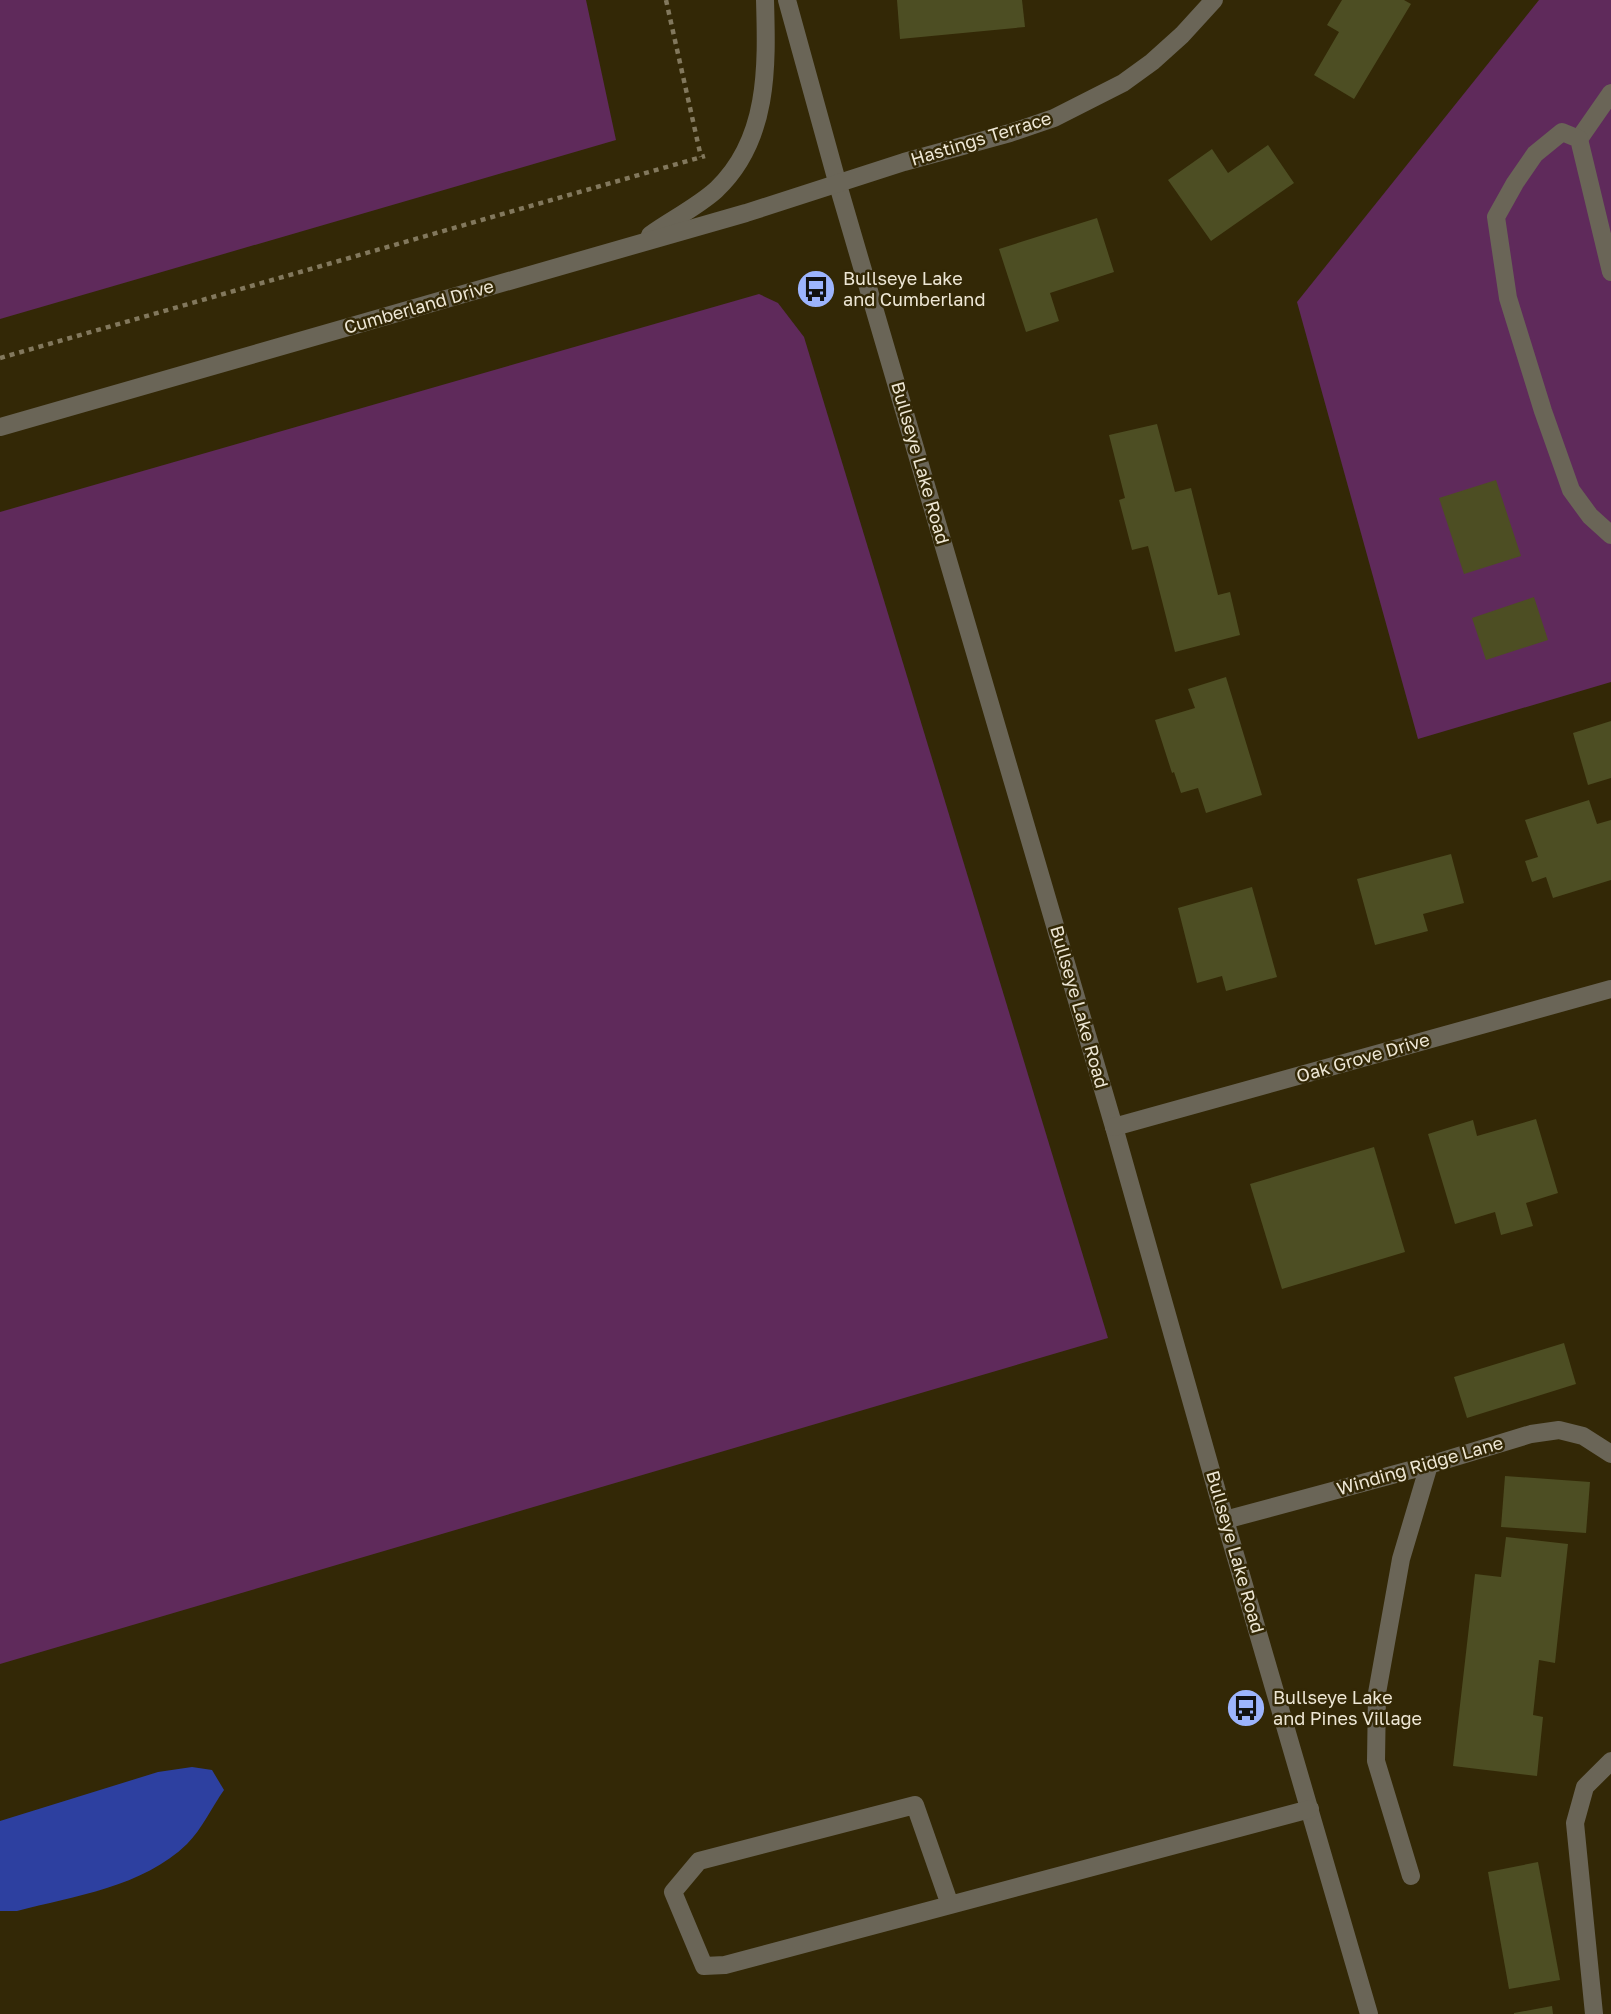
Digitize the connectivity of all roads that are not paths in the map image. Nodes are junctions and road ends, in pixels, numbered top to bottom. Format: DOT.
graph roads {
  1 [pos="765,0"];
  2 [pos="787,0"];
  3 [pos="1214,0"];
  4 [pos="1611,93"];
  5 [pos="1579,139"];
  6 [pos="838,185"];
  7 [pos="635,245"];
  8 [pos="1611,272"];
  9 [pos="0,427"];
  10 [pos="1611,535"];
  11 [pos="1611,989"];
  12 [pos="1114,1127"];
  13 [pos="1611,1454"];
  14 [pos="1429,1465"];
  15 [pos="1225,1520"];
  16 [pos="1611,1761"];
  17 [pos="1310,1809"];
  18 [pos="1411,1876"];
  19 [pos="950,1905"];
  20 [pos="1369,2014"];
  21 [pos="1594,2014"];
  1 -- 7 [label="street"];
  2 -- 6 [label="street, Bullseye Lake Road"];
  3 -- 6 [label="street, Hastings Terrace"];
  4 -- 5 [label="street"];
  5 -- 8 [label="street"];
  5 -- 10 [label="street"];
  6 -- 7 [label="street, Cumberland Drive"];
  6 -- 12 [label="street, Bullseye Lake Road"];
  7 -- 9 [label="street, Cumberland Drive"];
  11 -- 12 [label="street, Oak Grove Drive"];
  12 -- 15 [label="street, Bullseye Lake Road"];
  13 -- 14 [label="street, Winding Ridge Lane"];
  14 -- 15 [label="street, Winding Ridge Lane"];
  14 -- 18 [label="street"];
  15 -- 17 [label="street, Bullseye Lake Road"];
  16 -- 21 [label="street"];
  17 -- 19 [label="street"];
  17 -- 20 [label="street, Bullseye Lake Road"];
  19 -- 19 [label="street"];
}
